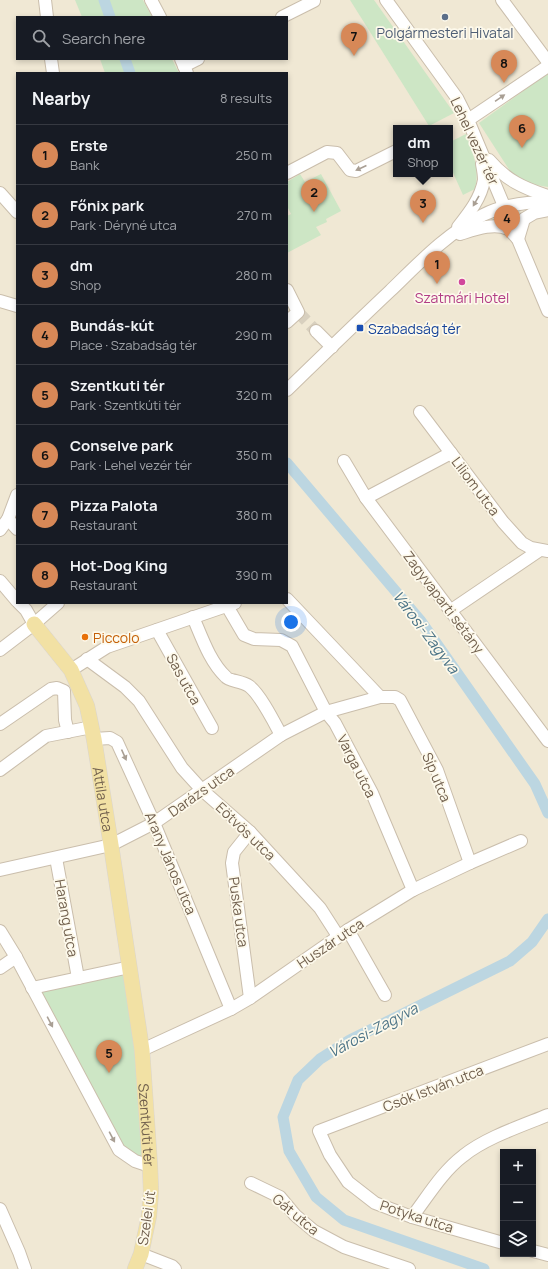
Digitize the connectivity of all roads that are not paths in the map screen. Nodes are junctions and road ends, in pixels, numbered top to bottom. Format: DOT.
graph roads {
  1 [pos="45,0"];
  2 [pos="151,0"];
  3 [pos="386,0"];
  4 [pos="502,0"];
  5 [pos="314,1"];
  6 [pos="47,16"];
  7 [pos="159,16"];
  8 [pos="284,16"];
  9 [pos="51,60"];
  10 [pos="196,60"];
  11 [pos="548,62"];
  12 [pos="184,66"];
  13 [pos="548,66"];
  14 [pos="53,72"];
  15 [pos="468,120"];
  16 [pos="480,149"];
  17 [pos="393,152"];
  18 [pos="288,172"];
  19 [pos="0,193"];
  20 [pos="548,196"];
  21 [pos="548,202"];
  22 [pos="506,207"];
  23 [pos="548,210"];
  24 [pos="16,211"];
  25 [pos="450,236"];
  26 [pos="518,239"];
  27 [pos="288,292"];
  28 [pos="0,301"];
  29 [pos="16,306"];
  30 [pos="548,309"];
  31 [pos="288,321"];
  32 [pos="316,331"];
  33 [pos="332,347"];
  34 [pos="288,389"];
  35 [pos="420,412"];
  36 [pos="451,453"];
  37 [pos="344,461"];
  38 [pos="16,497"];
  39 [pos="366,498"];
  40 [pos="8,519"];
  41 [pos="16,528"];
  42 [pos="0,530"];
  43 [pos="544,550"];
  44 [pos="0,581"];
  45 [pos="16,599"];
  46 [pos="288,599"];
  47 [pos="20,604"];
  48 [pos="57,604"];
  49 [pos="231,604"];
  50 [pos="450,611"];
  51 [pos="193,617"];
  52 [pos="34,624"];
  53 [pos="157,630"];
  54 [pos="0,650"];
  55 [pos="87,659"];
  56 [pos="71,670"];
  57 [pos="380,697"];
  58 [pos="395,697"];
  59 [pos="326,712"];
  60 [pos="0,724"];
  61 [pos="212,728"];
  62 [pos="68,732"];
  63 [pos="93,733"];
  64 [pos="281,735"];
  65 [pos="548,741"];
  66 [pos="0,770"];
  67 [pos="202,790"];
  68 [pos="154,823"];
  69 [pos="250,832"];
  70 [pos="521,841"];
  71 [pos="111,845"];
  72 [pos="56,858"];
  73 [pos="470,863"];
  74 [pos="0,870"];
  75 [pos="413,890"];
  76 [pos="0,931"];
  77 [pos="343,933"];
  78 [pos="16,957"];
  79 [pos="130,967"];
  80 [pos="0,968"];
  81 [pos="78,978"];
  82 [pos="32,988"];
  83 [pos="385,995"];
  84 [pos="250,998"];
  85 [pos="231,1008"];
  86 [pos="548,1044"];
  87 [pos="142,1050"];
  88 [pos="548,1116"];
  89 [pos="319,1131"];
  90 [pos="150,1166"];
  91 [pos="251,1183"];
  92 [pos="0,1209"];
  93 [pos="412,1217"];
  94 [pos="500,1242"];
  95 [pos="536,1252"];
  96 [pos="141,1254"];
  97 [pos="548,1255"];
  98 [pos="25,1269"];
  99 [pos="135,1269"];
  100 [pos="175,1269"];
  101 [pos="409,1269"];
  1 -- 6 [label="street"];
  2 -- 7 [label="street"];
  3 -- 15 [label="street, Lehel vezér tér"];
  4 -- 11 [label="street"];
  5 -- 8 [label="street"];
  9 -- 14 [label="street"];
  10 -- 12 [label="street"];
  15 -- 13 [label="street, one-way"];
  15 -- 16 [label="street, Lehel vezér tér"];
  16 -- 20 [label="street"];
  16 -- 22 [label="street, Lehel vezér tér"];
  16 -- 25 [label="street, one-way"];
  17 -- 18 [label="street, one-way"];
  19 -- 24 [label="street"];
  21 -- 22 [label="street"];
  22 -- 25 [label="street"];
  22 -- 26 [label="street"];
  23 -- 26 [label="street"];
  25 -- 26 [label="street"];
  25 -- 33 [label="street"];
  26 -- 30 [label="street"];
  27 -- 31 [label="street"];
  28 -- 29 [label="street"];
  32 -- 33 [label="street"];
  33 -- 34 [label="street"];
  35 -- 36 [label="street, Liliom utca"];
  36 -- 39 [label="street"];
  36 -- 43 [label="street, Liliom utca"];
  37 -- 39 [label="street, Zagyvaparti sétány"];
  38 -- 40 [label="street"];
  39 -- 50 [label="street, Zagyvaparti sétány"];
  40 -- 41 [label="street"];
  40 -- 42 [label="street"];
  43 -- 50 [label="street"];
  44 -- 45 [label="street"];
  46 -- 57 [label="street"];
  47 -- 52 [label="street"];
  48 -- 52 [label="street"];
  49 -- 51 [label="street"];
  49 -- 59 [label="street, Varga utca"];
  50 -- 65 [label="street, Zagyvaparti sétány"];
  51 -- 53 [label="street"];
  51 -- 64 [label="street"];
  52 -- 54 [label="street"];
  52 -- 56 [label="main road, Attila utca"];
  53 -- 55 [label="street"];
  53 -- 61 [label="street, Sas utca"];
  55 -- 56 [label="street"];
  55 -- 67 [label="street, Eötvös utca"];
  56 -- 63 [label="main road, Attila utca"];
  57 -- 58 [label="street, Darázs utca"];
  57 -- 59 [label="street, Darázs utca"];
  58 -- 73 [label="street, Síp utca"];
  59 -- 64 [label="street, Darázs utca"];
  59 -- 75 [label="street, Varga utca"];
  60 -- 62 [label="street"];
  62 -- 63 [label="street"];
  62 -- 66 [label="street"];
  63 -- 68 [label="street, Arany János utca, one-way"];
  63 -- 71 [label="main road, Attila utca"];
  64 -- 67 [label="street, Darázs utca"];
  67 -- 68 [label="street, Darázs utca"];
  67 -- 69 [label="street, Eötvös utca"];
  68 -- 71 [label="street, Darázs utca"];
  68 -- 85 [label="street, Arany János utca"];
  69 -- 77 [label="street, Eötvös utca"];
  69 -- 84 [label="street, Puska utca"];
  70 -- 73 [label="street, Huszár utca"];
  71 -- 72 [label="street, Darázs utca"];
  71 -- 79 [label="main road, Attila utca"];
  72 -- 74 [label="street, Darázs utca"];
  72 -- 81 [label="street, Harang utca"];
  73 -- 75 [label="street, Huszár utca"];
  75 -- 77 [label="street, Huszár utca"];
  76 -- 78 [label="street, Szentkúti tér"];
  77 -- 83 [label="street, Eötvös utca"];
  77 -- 84 [label="street, Huszár utca"];
  78 -- 80 [label="street"];
  78 -- 82 [label="street, Szentkúti tér"];
  79 -- 81 [label="street"];
  79 -- 87 [label="main road, Szentkúti tér"];
  81 -- 82 [label="street"];
  82 -- 90 [label="street, Szentkúti tér, one-way"];
  84 -- 85 [label="street, Huszár utca"];
  85 -- 87 [label="street, Huszár utca"];
  86 -- 89 [label="street, Csók István utca"];
  87 -- 90 [label="main road, Szentkúti tér"];
  88 -- 93 [label="street"];
  89 -- 93 [label="street, Potyka utca"];
  90 -- 96 [label="main road, Szelei út"];
  91 -- 101 [label="street, Gát utca"];
  92 -- 98 [label="street"];
  93 -- 94 [label="street, Potyka utca"];
  95 -- 97 [label="street"];
  96 -- 99 [label="main road, Szelei út"];
  96 -- 100 [label="street"];
}
